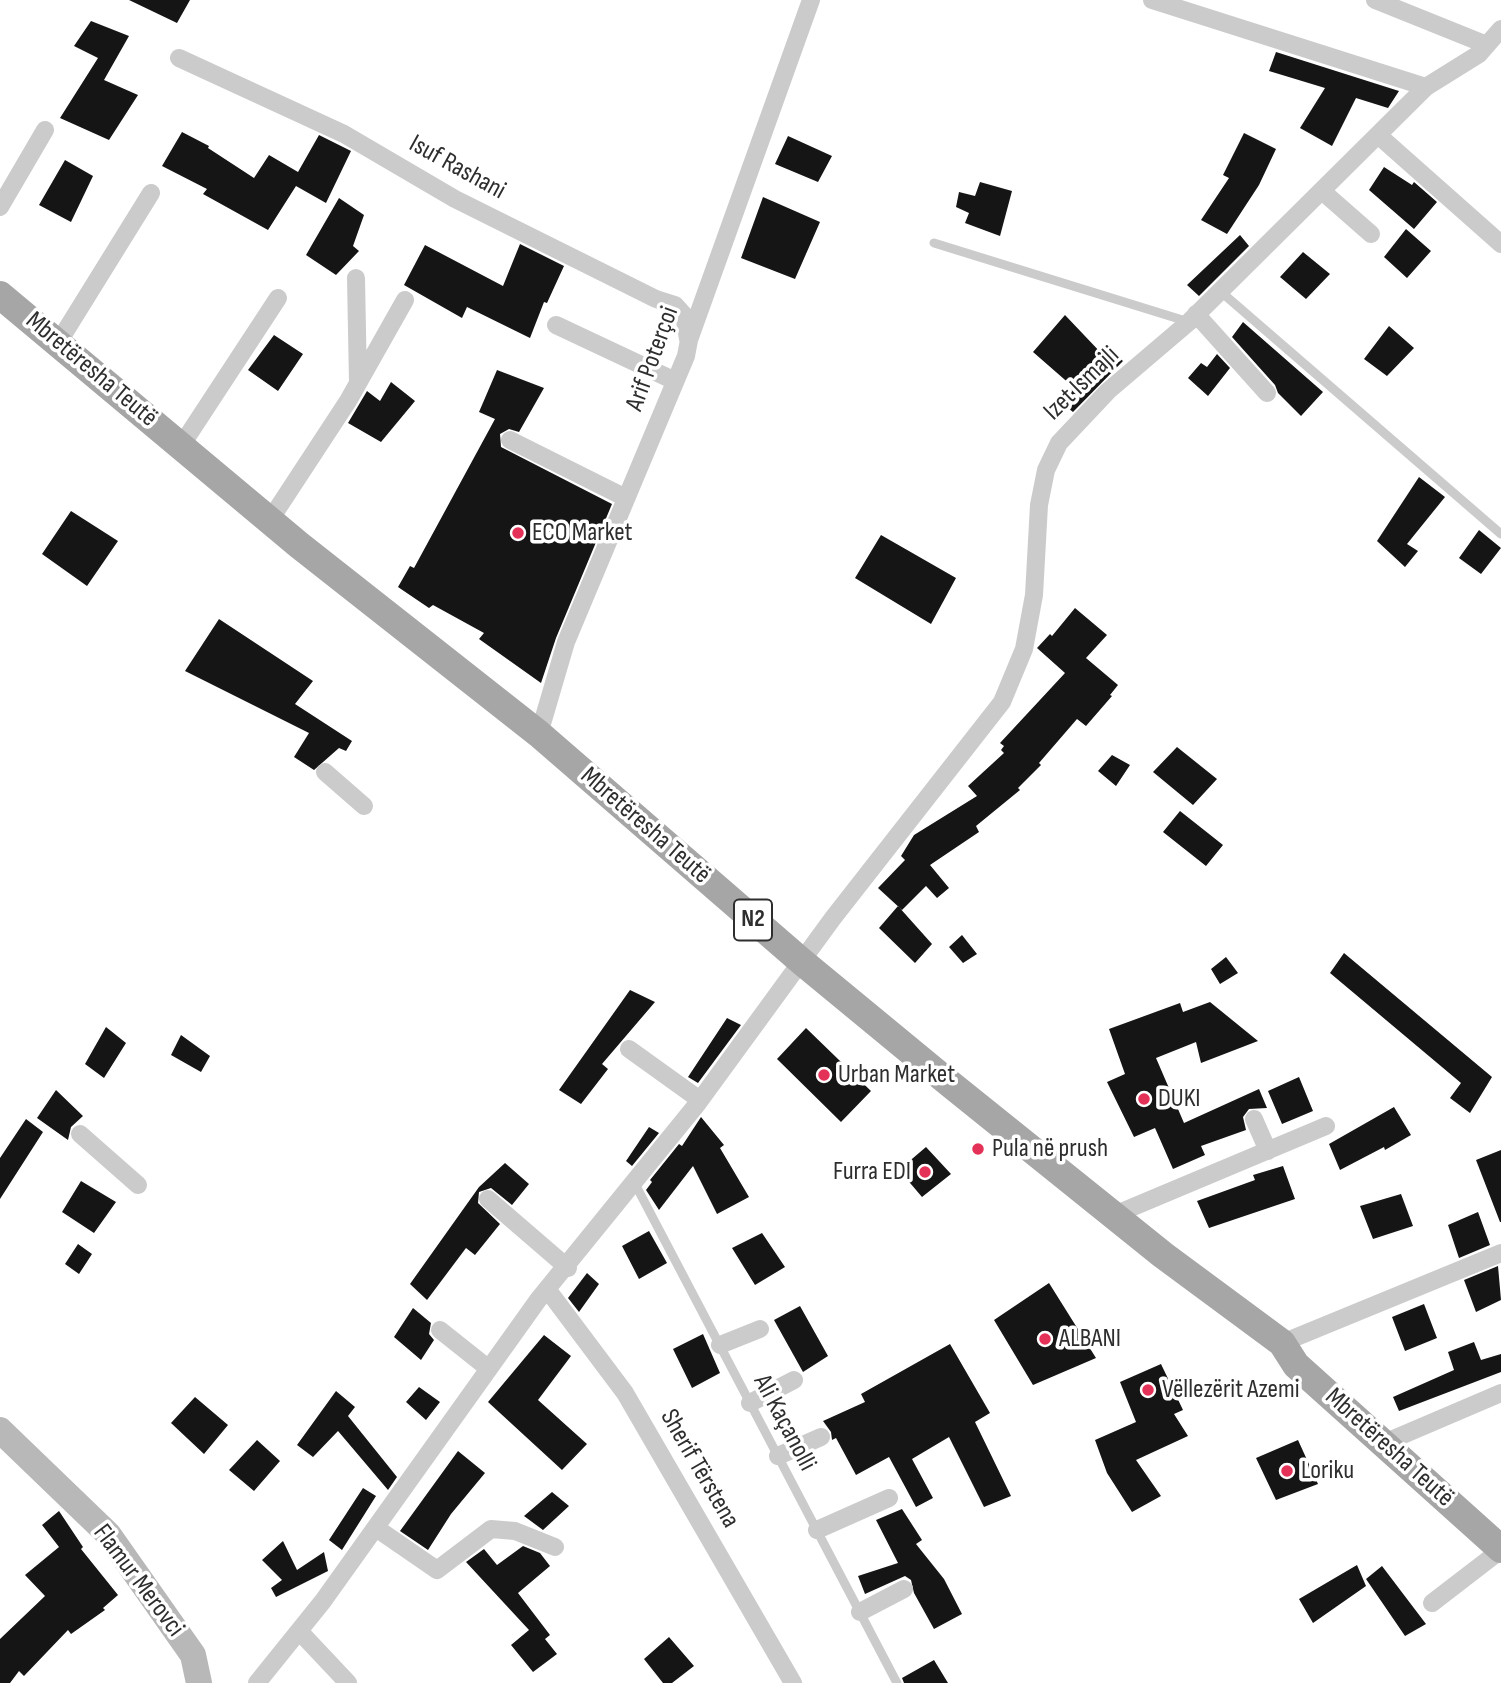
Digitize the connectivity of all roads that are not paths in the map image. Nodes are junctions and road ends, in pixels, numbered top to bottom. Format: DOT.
graph roads {
  1 [pos="811,0"];
  2 [pos="1152,0"];
  3 [pos="1375,0"];
  4 [pos="1501,29"];
  5 [pos="1487,45"];
  6 [pos="179,58"];
  7 [pos="1426,87"];
  8 [pos="45,130"];
  9 [pos="1378,135"];
  10 [pos="1322,191"];
  11 [pos="151,193"];
  12 [pos="0,207"];
  13 [pos="1371,234"];
  14 [pos="934,243"];
  15 [pos="1501,244"];
  16 [pos="356,278"];
  17 [pos="1220,291"];
  18 [pos="0,295"];
  19 [pos="278,298"];
  20 [pos="405,300"];
  21 [pos="1192,318"];
  22 [pos="556,326"];
  23 [pos="688,340"];
  24 [pos="58,343"];
  25 [pos="675,381"];
  26 [pos="358,383"];
  27 [pos="1267,393"];
  28 [pos="510,440"];
  29 [pos="181,446"];
  30 [pos="626,498"];
  31 [pos="271,520"];
  32 [pos="1501,534"];
  33 [pos="538,734"];
  34 [pos="325,772"];
  35 [pos="364,806"];
  36 [pos="801,961"];
  37 [pos="629,1049"];
  38 [pos="700,1100"];
  39 [pos="1254,1119"];
  40 [pos="1326,1126"];
  41 [pos="80,1134"];
  42 [pos="1268,1151"];
  43 [pos="634,1182"];
  44 [pos="138,1185"];
  45 [pos="488,1199"];
  46 [pos="1114,1215"];
  47 [pos="1501,1253"];
  48 [pos="567,1267"];
  49 [pos="548,1289"];
  50 [pos="760,1329"];
  51 [pos="440,1331"];
  52 [pos="1282,1343"];
  53 [pos="720,1345"];
  54 [pos="489,1369"];
  55 [pos="794,1380"];
  56 [pos="1501,1393"];
  57 [pos="750,1403"];
  58 [pos="0,1430"];
  59 [pos="821,1437"];
  60 [pos="1384,1443"];
  61 [pos="778,1456"];
  62 [pos="889,1498"];
  63 [pos="376,1528"];
  64 [pos="817,1530"];
  65 [pos="555,1547"];
  66 [pos="1501,1549"];
  67 [pos="904,1589"];
  68 [pos="1432,1603"];
  69 [pos="860,1612"];
  70 [pos="300,1632"];
  71 [pos="199,1683"];
  72 [pos="257,1683"];
  73 [pos="348,1683"];
  74 [pos="793,1683"];
  75 [pos="897,1683"];
  1 -- 23 [label="street, Arif Poterçoi"];
  2 -- 7 [label="street"];
  3 -- 5 [label="street"];
  4 -- 5 [label="street, Izet Ismajli"];
  5 -- 7 [label="street, Izet Ismajli"];
  6 -- 23 [label="street, Isuf Rashani"];
  7 -- 9 [label="street, Izet Ismajli"];
  8 -- 12 [label="street"];
  9 -- 10 [label="street, Izet Ismajli"];
  9 -- 15 [label="street"];
  10 -- 13 [label="street"];
  10 -- 17 [label="street, Izet Ismajli"];
  11 -- 24 [label="street"];
  14 -- 21 [label="lane"];
  16 -- 26 [label="street"];
  17 -- 21 [label="street, Izet Ismajli"];
  17 -- 32 [label="lane"];
  18 -- 24 [label="main road, Mbretëresha Teutë / N2"];
  19 -- 29 [label="street, Mbretëresha Teutë"];
  20 -- 26 [label="street"];
  21 -- 27 [label="street"];
  21 -- 36 [label="street, Izet Ismajli"];
  22 -- 25 [label="street"];
  23 -- 25 [label="street, Arif Poterçoi"];
  24 -- 29 [label="main road, Mbretëresha Teutë / N2"];
  25 -- 30 [label="street, Arif Poterçoi"];
  26 -- 31 [label="street"];
  28 -- 30 [label="street"];
  29 -- 31 [label="main road, Mbretëresha Teutë / N2"];
  30 -- 33 [label="street, Arif Poterçoi"];
  31 -- 33 [label="main road, Mbretëresha Teutë / N2"];
  33 -- 36 [label="main road, Mbretëresha Teutë / N2"];
  34 -- 35 [label="street"];
  36 -- 38 [label="street"];
  36 -- 46 [label="main road, Mbretëresha Teutë / N2"];
  37 -- 38 [label="street"];
  38 -- 43 [label="street"];
  39 -- 42 [label="street"];
  40 -- 42 [label="street"];
  41 -- 44 [label="street"];
  42 -- 46 [label="street"];
  43 -- 48 [label="street"];
  43 -- 53 [label="lane, Ali Kaçanolli"];
  45 -- 48 [label="street"];
  46 -- 52 [label="main road, Mbretëresha Teutë / N2"];
  47 -- 52 [label="street"];
  48 -- 49 [label="street"];
  49 -- 54 [label="street"];
  49 -- 74 [label="street, Sherif Tërstena"];
  50 -- 53 [label="street"];
  51 -- 54 [label="street"];
  52 -- 60 [label="main road, Mbretëresha Teutë / N2"];
  53 -- 57 [label="lane, Ali Kaçanolli"];
  54 -- 63 [label="street"];
  55 -- 57 [label="street"];
  56 -- 60 [label="street"];
  57 -- 61 [label="lane, Ali Kaçanolli"];
  58 -- 71 [label="street, Flamur Merovci"];
  59 -- 61 [label="street"];
  60 -- 66 [label="main road, Mbretëresha Teutë / N2"];
  61 -- 64 [label="lane, Ali Kaçanolli"];
  62 -- 64 [label="street"];
  63 -- 65 [label="street"];
  63 -- 70 [label="street"];
  64 -- 69 [label="lane, Ali Kaçanolli"];
  66 -- 68 [label="street"];
  67 -- 69 [label="street"];
  69 -- 75 [label="lane, Ali Kaçanolli"];
  70 -- 72 [label="street"];
  70 -- 73 [label="street"];
}
